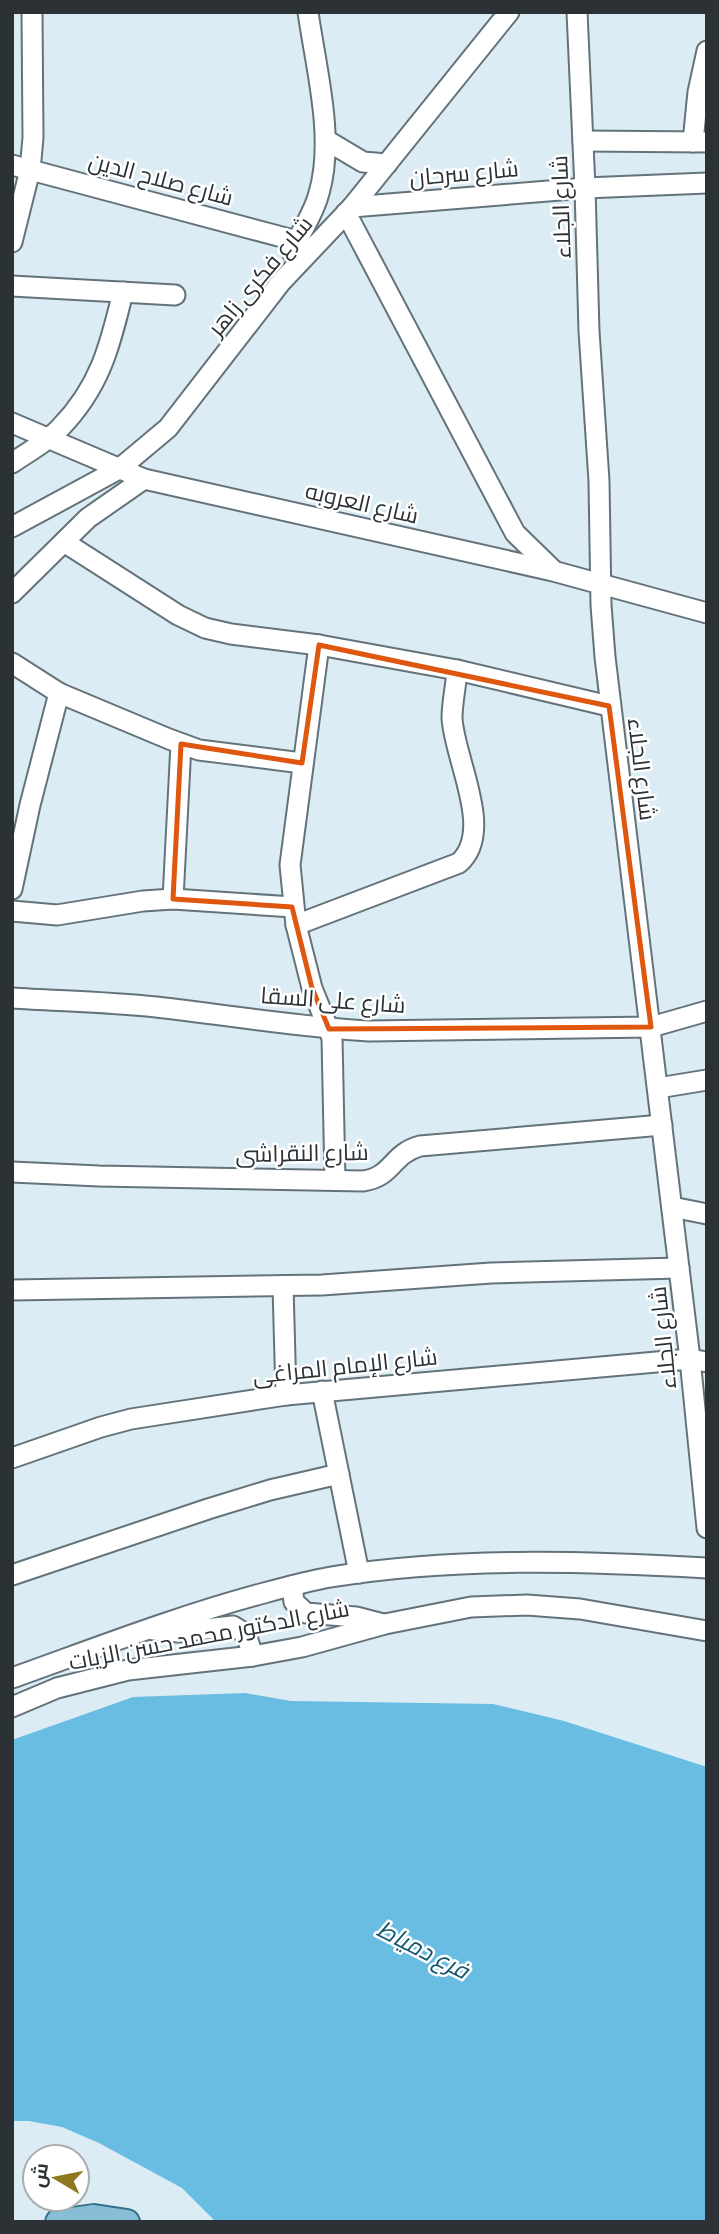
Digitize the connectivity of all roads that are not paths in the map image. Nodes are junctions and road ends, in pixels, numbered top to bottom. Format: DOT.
graph roads {
  1 [pos="32,12"];
  2 [pos="308,12"];
  3 [pos="509,12"];
  4 [pos="577,12"];
  5 [pos="707,51"];
  6 [pos="326,140"];
  7 [pos="583,141"];
  8 [pos="700,142"];
  9 [pos="387,164"];
  10 [pos="21,168"];
  11 [pos="707,183"];
  12 [pos="585,188"];
  13 [pos="349,210"];
  14 [pos="297,241"];
  15 [pos="12,242"];
  16 [pos="281,282"];
  17 [pos="12,286"];
  18 [pos="123,292"];
  19 [pos="175,295"];
  20 [pos="12,423"];
  21 [pos="47,439"];
  22 [pos="12,463"];
  23 [pos="119,469"];
  24 [pos="145,480"];
  25 [pos="12,527"];
  26 [pos="64,542"];
  27 [pos="553,571"];
  28 [pos="601,583"];
  29 [pos="12,593"];
  30 [pos="707,613"];
  31 [pos="319,645"];
  32 [pos="12,663"];
  33 [pos="457,670"];
  34 [pos="59,693"];
  35 [pos="609,706"];
  36 [pos="181,744"];
  37 [pos="302,764"];
  38 [pos="21,802"];
  39 [pos="12,889"];
  40 [pos="173,899"];
  41 [pos="12,911"];
  42 [pos="295,916"];
  43 [pos="12,998"];
  44 [pos="707,1011"];
  45 [pos="651,1027"];
  46 [pos="329,1029"];
  47 [pos="707,1080"];
  48 [pos="658,1088"];
  49 [pos="663,1125"];
  50 [pos="12,1172"];
  51 [pos="335,1180"];
  52 [pos="672,1207"];
  53 [pos="707,1214"];
  54 [pos="680,1268"];
  55 [pos="283,1286"];
  56 [pos="12,1290"];
  57 [pos="699,1361"];
  58 [pos="321,1391"];
  59 [pos="286,1395"];
  60 [pos="12,1458"];
  61 [pos="339,1474"];
  62 [pos="707,1528"];
  63 [pos="707,1568"];
  64 [pos="359,1573"];
  65 [pos="12,1575"];
  66 [pos="292,1586"];
  67 [pos="385,1624"];
  68 [pos="146,1628"];
  69 [pos="707,1631"];
  70 [pos="253,1656"];
  71 [pos="12,1678"];
  72 [pos="12,1707"];
  73 [pos="72,2221"];
  74 [pos="127,2222"];
  1 -- 10 [label="street"];
  2 -- 6 [label="street"];
  3 -- 9 [label="street, شارع فكرى زاهر"];
  4 -- 7 [label="street, شارع الجلاء"];
  5 -- 8 [label="street"];
  6 -- 9 [label="street"];
  6 -- 14 [label="street"];
  7 -- 8 [label="street"];
  7 -- 12 [label="street, شارع الجلاء"];
  9 -- 13 [label="street, شارع فكرى زاهر"];
  10 -- 14 [label="street, شارع صلاح الدين"];
  10 -- 15 [label="street"];
  11 -- 12 [label="street, شارع سرحان"];
  12 -- 13 [label="street, شارع سرحان"];
  12 -- 28 [label="street, شارع الجلاء"];
  13 -- 16 [label="street, شارع فكرى زاهر"];
  13 -- 27 [label="street"];
  14 -- 16 [label="street"];
  16 -- 23 [label="street, شارع فكرى زاهر"];
  17 -- 18 [label="street"];
  18 -- 19 [label="street"];
  18 -- 21 [label="street"];
  20 -- 21 [label="street, شارع العروبه"];
  21 -- 22 [label="street"];
  21 -- 23 [label="street, شارع العروبه"];
  23 -- 24 [label="street, شارع العروبه"];
  23 -- 25 [label="street, شارع فكرى زاهر"];
  24 -- 26 [label="street"];
  24 -- 27 [label="street, شارع العروبه"];
  26 -- 29 [label="street"];
  26 -- 31 [label="street"];
  27 -- 28 [label="street, شارع العروبه"];
  28 -- 30 [label="street, شارع العروبه"];
  28 -- 35 [label="street, شارع الجلاء"];
  31 -- 33 [label="street"];
  31 -- 37 [label="street"];
  32 -- 34 [label="street"];
  33 -- 35 [label="street"];
  33 -- 42 [label="street"];
  34 -- 36 [label="street"];
  34 -- 38 [label="street"];
  35 -- 45 [label="street, شارع الجلاء"];
  36 -- 37 [label="street"];
  36 -- 40 [label="street"];
  37 -- 42 [label="street"];
  38 -- 39 [label="street"];
  40 -- 41 [label="street"];
  40 -- 42 [label="street"];
  42 -- 46 [label="street"];
  43 -- 46 [label="street, شارع على السقا"];
  44 -- 45 [label="street, شارع على السقا"];
  45 -- 46 [label="street, شارع على السقا"];
  45 -- 48 [label="street, شارع الجلاء"];
  46 -- 51 [label="street"];
  47 -- 48 [label="street"];
  48 -- 49 [label="street, شارع الجلاء"];
  49 -- 51 [label="street, شارع النقراشى"];
  49 -- 52 [label="street, شارع الجلاء"];
  50 -- 51 [label="street, شارع النقراشى"];
  52 -- 53 [label="street"];
  52 -- 54 [label="street, شارع الجلاء"];
  54 -- 55 [label="street"];
  54 -- 57 [label="street, شارع الجلاء"];
  55 -- 56 [label="street"];
  55 -- 59 [label="street"];
  57 -- 58 [label="street, شارع الإمام المراغى"];
  57 -- 62 [label="street, شارع الجلاء"];
  58 -- 59 [label="street, شارع الإمام المراغى"];
  58 -- 61 [label="street"];
  59 -- 60 [label="street, شارع الإمام المراغى"];
  61 -- 64 [label="street"];
  61 -- 65 [label="street"];
  63 -- 64 [label="street, شارع الدكتور محمد حسن الزيات"];
  64 -- 66 [label="street, شارع الدكتور محمد حسن الزيات"];
  66 -- 67 [label="street"];
  66 -- 68 [label="street, شارع الدكتور محمد حسن الزيات"];
  67 -- 69 [label="street, شارع الدكتور محمد حسن الزيات"];
  67 -- 70 [label="street, شارع الدكتور محمد حسن الزيات"];
  68 -- 70 [label="street"];
  68 -- 71 [label="street, شارع الدكتور محمد حسن الزيات"];
  70 -- 72 [label="street, شارع الدكتور محمد حسن الزيات"];
  73 -- 74 [label="main road"];
}
